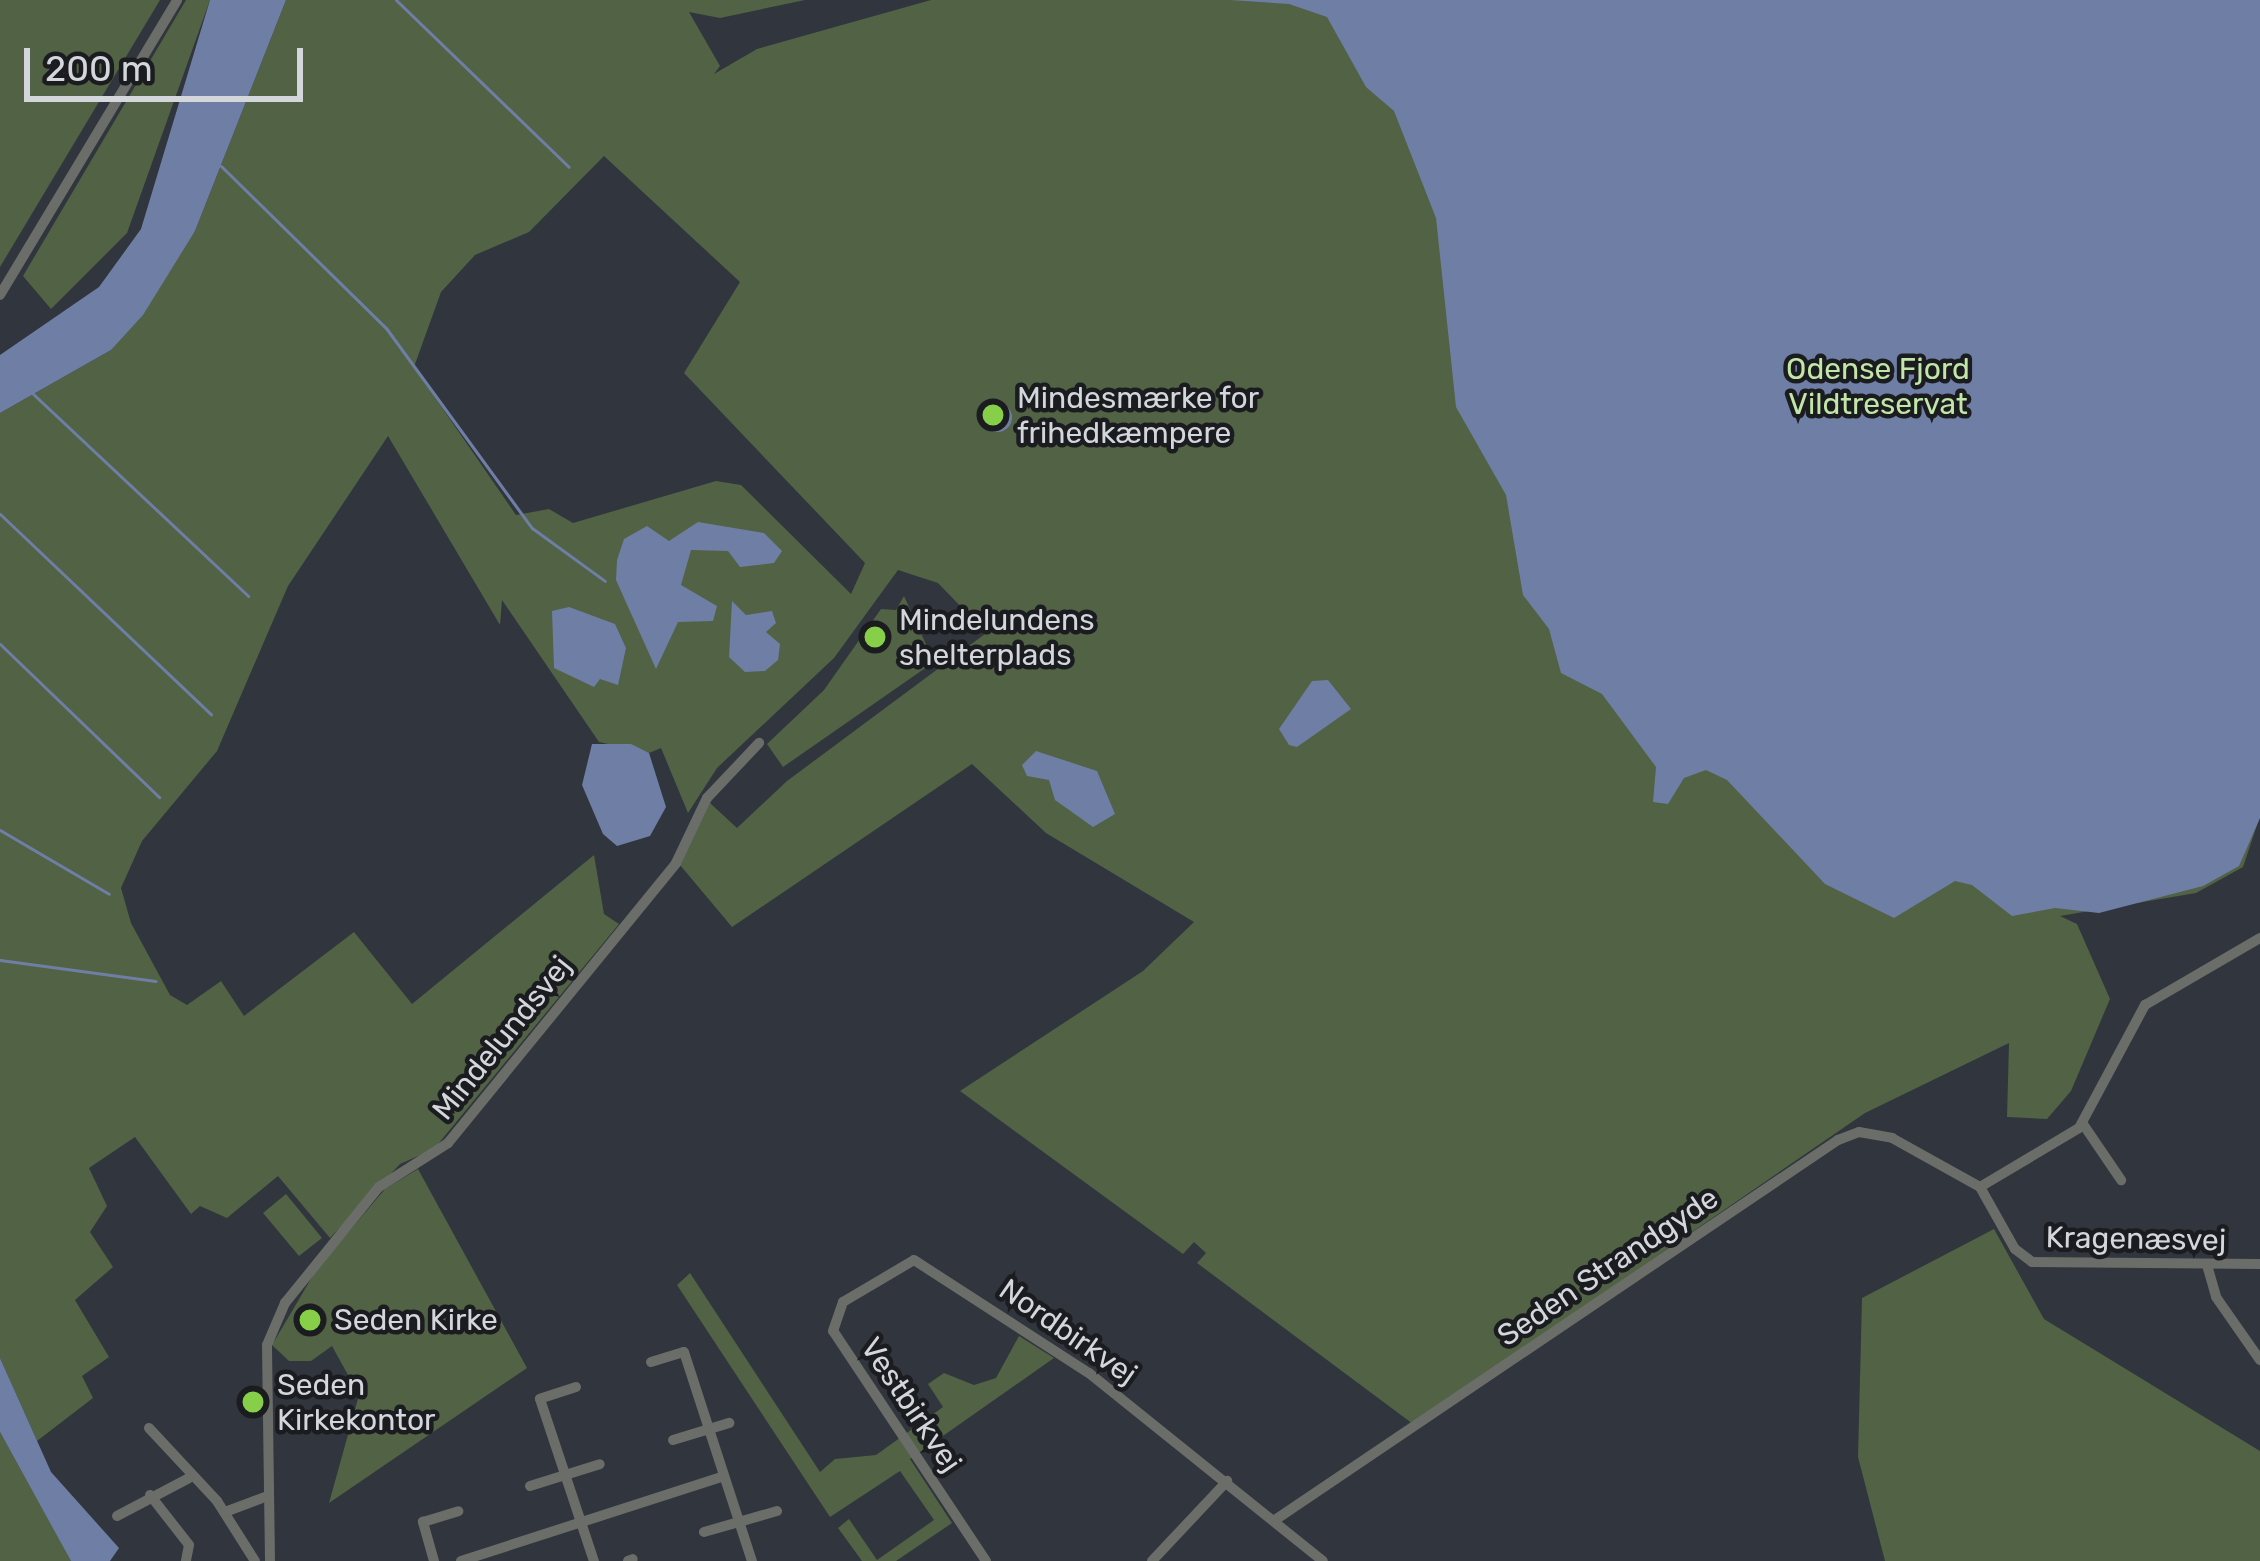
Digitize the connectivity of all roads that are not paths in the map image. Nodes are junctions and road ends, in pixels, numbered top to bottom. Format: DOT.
graph roads {
  1 [pos="177,0"];
  2 [pos="0,295"];
  3 [pos="759,743"];
  4 [pos="2260,938"];
  5 [pos="2083,1124"];
  6 [pos="2121,1180"];
  7 [pos="1980,1187"];
  8 [pos="2260,1264"];
  9 [pos="2207,1265"];
  10 [pos="871,1282"];
  11 [pos="2260,1360"];
  12 [pos="651,1362"];
  13 [pos="576,1387"];
  14 [pos="729,1423"];
  15 [pos="149,1428"];
  16 [pos="708,1430"];
  17 [pos="674,1440"];
  18 [pos="601,1464"];
  19 [pos="565,1475"];
  20 [pos="724,1476"];
  21 [pos="189,1478"];
  22 [pos="1227,1481"];
  23 [pos="530,1486"];
  24 [pos="150,1495"];
  25 [pos="265,1497"];
  26 [pos="458,1511"];
  27 [pos="776,1511"];
  28 [pos="225,1512"];
  29 [pos="117,1516"];
  30 [pos="1275,1520"];
  31 [pos="581,1522"];
  32 [pos="739,1522"];
  33 [pos="704,1532"];
  34 [pos="186,1561"];
  35 [pos="255,1561"];
  36 [pos="270,1561"];
  37 [pos="434,1561"];
  38 [pos="461,1561"];
  39 [pos="594,1561"];
  40 [pos="752,1561"];
  41 [pos="986,1561"];
  42 [pos="1151,1561"];
  43 [pos="1323,1561"];
  1 -- 2 [label="street"];
  3 -- 25 [label="street, Mindelundsvej"];
  4 -- 5 [label="street"];
  5 -- 6 [label="street"];
  5 -- 7 [label="street"];
  7 -- 9 [label="street, Kragenæsvej"];
  7 -- 30 [label="street, Seden Strandgyde"];
  8 -- 9 [label="street, Kragenæsvej"];
  9 -- 11 [label="street"];
  10 -- 22 [label="street, Nordbirkvej"];
  10 -- 41 [label="street, Vestbirkvej"];
  12 -- 16 [label="street"];
  13 -- 19 [label="street"];
  14 -- 16 [label="street"];
  15 -- 21 [label="street"];
  16 -- 17 [label="street"];
  16 -- 20 [label="street"];
  18 -- 19 [label="street"];
  19 -- 23 [label="street"];
  19 -- 31 [label="street"];
  20 -- 31 [label="street"];
  20 -- 32 [label="street"];
  21 -- 24 [label="street"];
  21 -- 28 [label="street"];
  22 -- 30 [label="street"];
  22 -- 42 [label="street"];
  24 -- 29 [label="street"];
  24 -- 34 [label="street"];
  25 -- 28 [label="street"];
  25 -- 36 [label="street, Mindelundsvej"];
  26 -- 37 [label="street"];
  27 -- 32 [label="street"];
  28 -- 35 [label="street"];
  30 -- 43 [label="street"];
  31 -- 38 [label="street"];
  31 -- 39 [label="street"];
  32 -- 33 [label="street"];
  32 -- 40 [label="street"];
}
